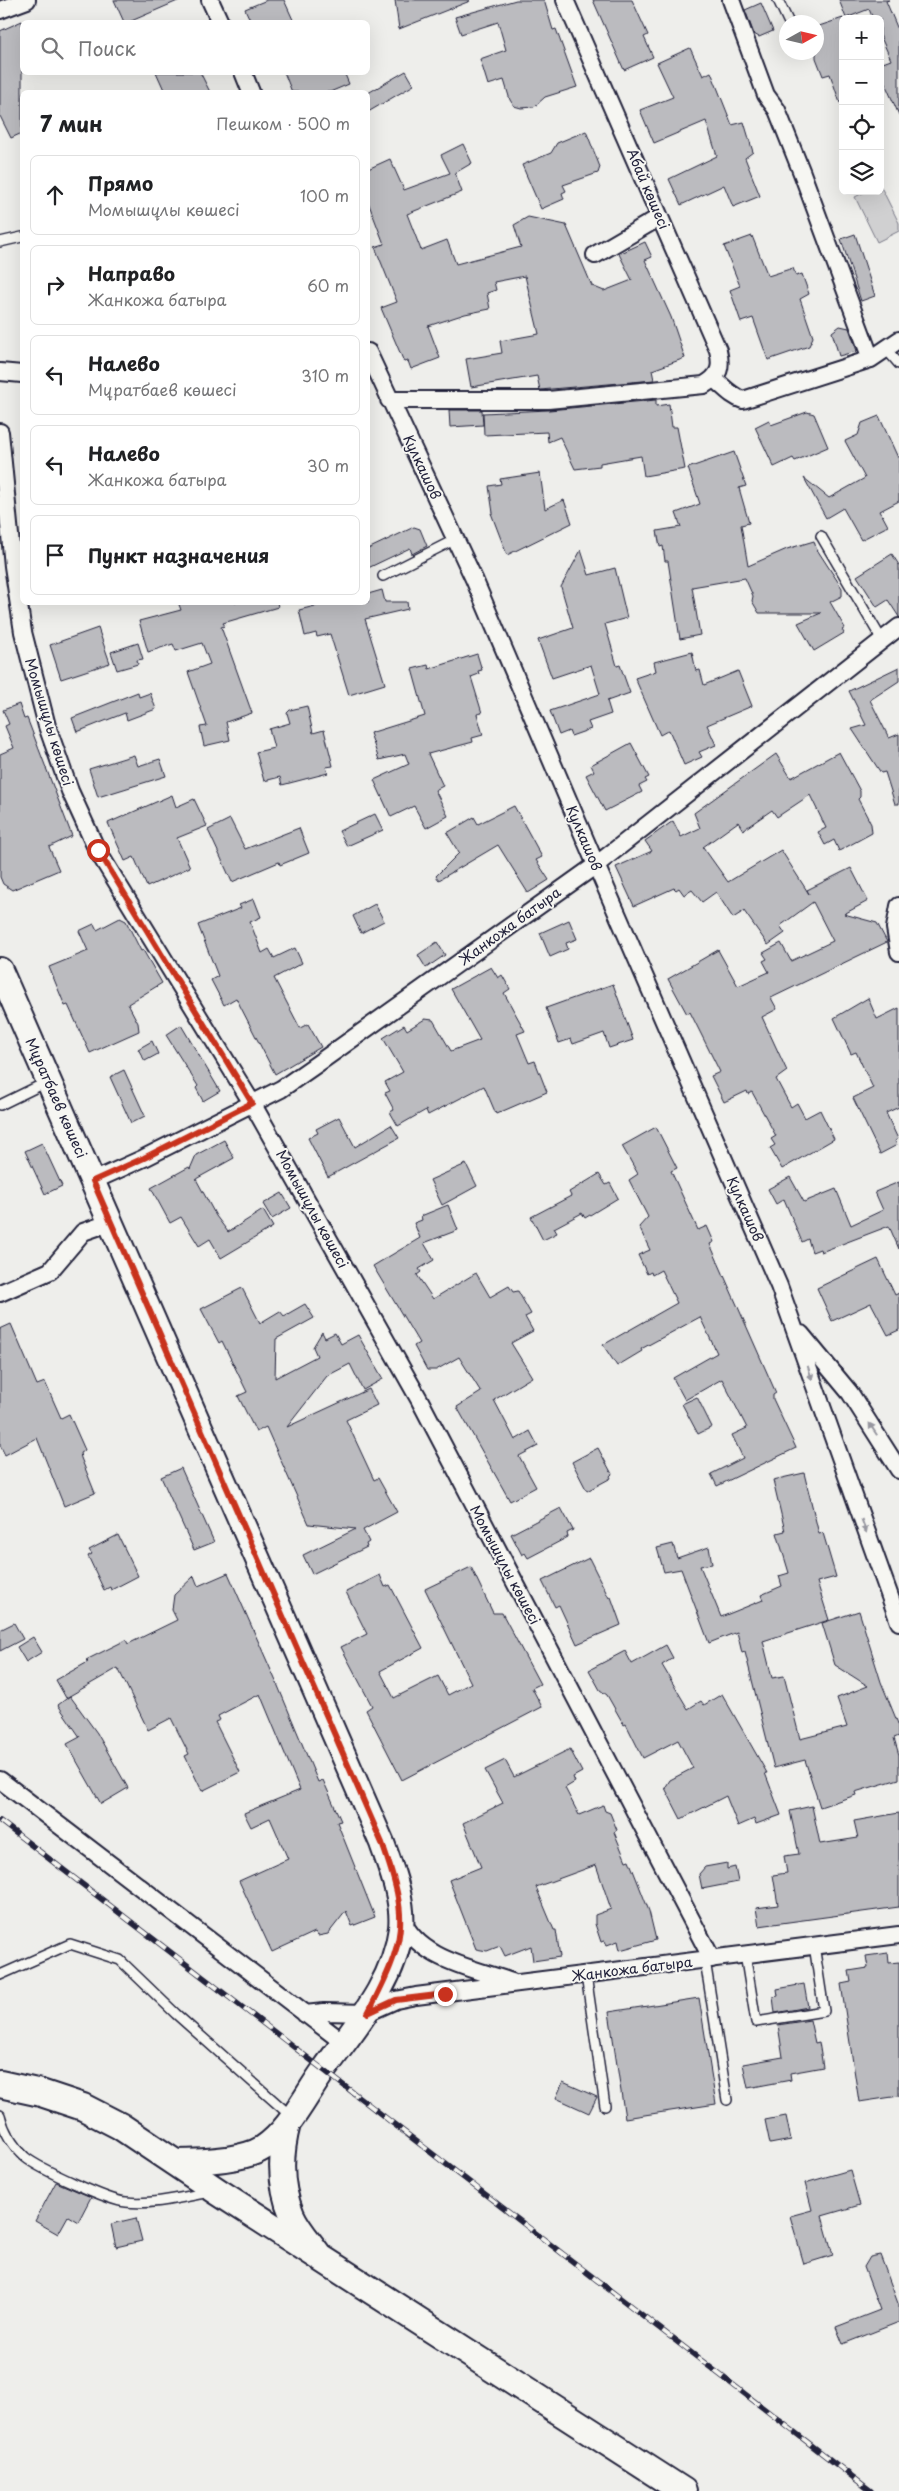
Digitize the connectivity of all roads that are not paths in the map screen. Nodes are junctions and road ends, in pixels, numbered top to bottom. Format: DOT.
graph roads {
  1 [pos="27,0"];
  2 [pos="210,0"];
  3 [pos="565,0"];
  4 [pos="731,0"];
  5 [pos="778,0"];
  6 [pos="0,10"];
  7 [pos="785,15"];
  8 [pos="219,20"];
  9 [pos="244,75"];
  10 [pos="251,90"];
  11 [pos="660,217"];
  12 [pos="20,237"];
  13 [pos="0,242"];
  14 [pos="595,255"];
  15 [pos="893,345"];
  16 [pos="871,359"];
  17 [pos="370,361"];
  18 [pos="899,364"];
  19 [pos="0,372"];
  20 [pos="20,374"];
  21 [pos="374,379"];
  22 [pos="714,380"];
  23 [pos="389,400"];
  24 [pos="0,432"];
  25 [pos="821,536"];
  26 [pos="456,539"];
  27 [pos="383,576"];
  28 [pos="899,627"];
  29 [pos="882,640"];
  30 [pos="596,865"];
  31 [pos="899,906"];
  32 [pos="899,952"];
  33 [pos="0,970"];
  34 [pos="49,1082"];
  35 [pos="252,1103"];
  36 [pos="0,1105"];
  37 [pos="93,1181"];
  38 [pos="109,1223"];
  39 [pos="0,1293"];
  40 [pos="795,1326"];
  41 [pos="899,1470"];
  42 [pos="899,1622"];
  43 [pos="0,1780"];
  44 [pos="401,1915"];
  45 [pos="899,1935"];
  46 [pos="814,1945"];
  47 [pos="745,1954"];
  48 [pos="708,1960"];
  49 [pos="0,1975"];
  50 [pos="586,1975"];
  51 [pos="515,1983"];
  52 [pos="368,2013"];
  53 [pos="306,2014"];
  54 [pos="344,2043"];
  55 [pos="0,2084"];
  56 [pos="727,2100"];
  57 [pos="604,2106"];
  58 [pos="0,2115"];
  59 [pos="290,2120"];
  60 [pos="174,2162"];
  61 [pos="217,2191"];
  62 [pos="322,2258"];
  63 [pos="683,2491"];
  1 -- 6 [label="street"];
  2 -- 8 [label="street"];
  3 -- 11 [label="street, Абай көшесі"];
  4 -- 16 [label="street"];
  5 -- 7 [label="lane"];
  9 -- 10 [label="street"];
  11 -- 14 [label="street"];
  11 -- 22 [label="street, Абай көшесі"];
  12 -- 13 [label="lane"];
  15 -- 16 [label="street"];
  15 -- 18 [label="lane"];
  16 -- 22 [label="street"];
  17 -- 21 [label="street, Кулкашов"];
  19 -- 20 [label="street"];
  21 -- 23 [label="street, Кулкашов"];
  22 -- 23 [label="street"];
  23 -- 26 [label="street, Кулкашов"];
  24 -- 35 [label="street, Момышұлы көшесі"];
  25 -- 29 [label="lane"];
  26 -- 27 [label="lane"];
  26 -- 30 [label="street, Кулкашов"];
  28 -- 29 [label="street, Жанкожа батыра"];
  29 -- 30 [label="street, Жанкожа батыра"];
  30 -- 35 [label="street, Жанкожа батыра"];
  30 -- 40 [label="street, Кулкашов"];
  31 -- 32 [label="street"];
  33 -- 34 [label="street, Мұратбаев көшесі"];
  34 -- 36 [label="lane"];
  34 -- 37 [label="street, Мұратбаев көшесі"];
  35 -- 37 [label="street, Жанкожа батыра"];
  35 -- 48 [label="street, Момышұлы көшесі"];
  37 -- 38 [label="street, Мұратбаев көшесі"];
  38 -- 39 [label="street"];
  38 -- 44 [label="street, Мұратбаев көшесі"];
  41 -- 40 [label="street, Кулкашов, one-way"];
  40 -- 42 [label="street, Кулкашов, one-way"];
  43 -- 53 [label="street"];
  44 -- 51 [label="street"];
  44 -- 52 [label="street, Мұратбаев көшесі"];
  45 -- 46 [label="street, Жанкожа батыра"];
  46 -- 47 [label="street, Жанкожа батыра"];
  46 -- 47 [label="lane"];
  47 -- 48 [label="street, Жанкожа батыра"];
  48 -- 50 [label="street, Жанкожа батыра"];
  48 -- 56 [label="lane"];
  49 -- 59 [label="lane"];
  50 -- 51 [label="street, Жанкожа батыра"];
  50 -- 57 [label="lane"];
  51 -- 52 [label="street, Жанкожа батыра"];
  52 -- 53 [label="street"];
  52 -- 54 [label="street, Мұратбаев көшесі"];
  53 -- 54 [label="street"];
  54 -- 59 [label="street, Мұратбаев көшесі"];
  55 -- 60 [label="main road"];
  58 -- 61 [label="lane"];
  59 -- 60 [label="street"];
  59 -- 62 [label="street"];
  60 -- 61 [label="main road"];
  61 -- 62 [label="main road"];
  62 -- 63 [label="main road"];
}
